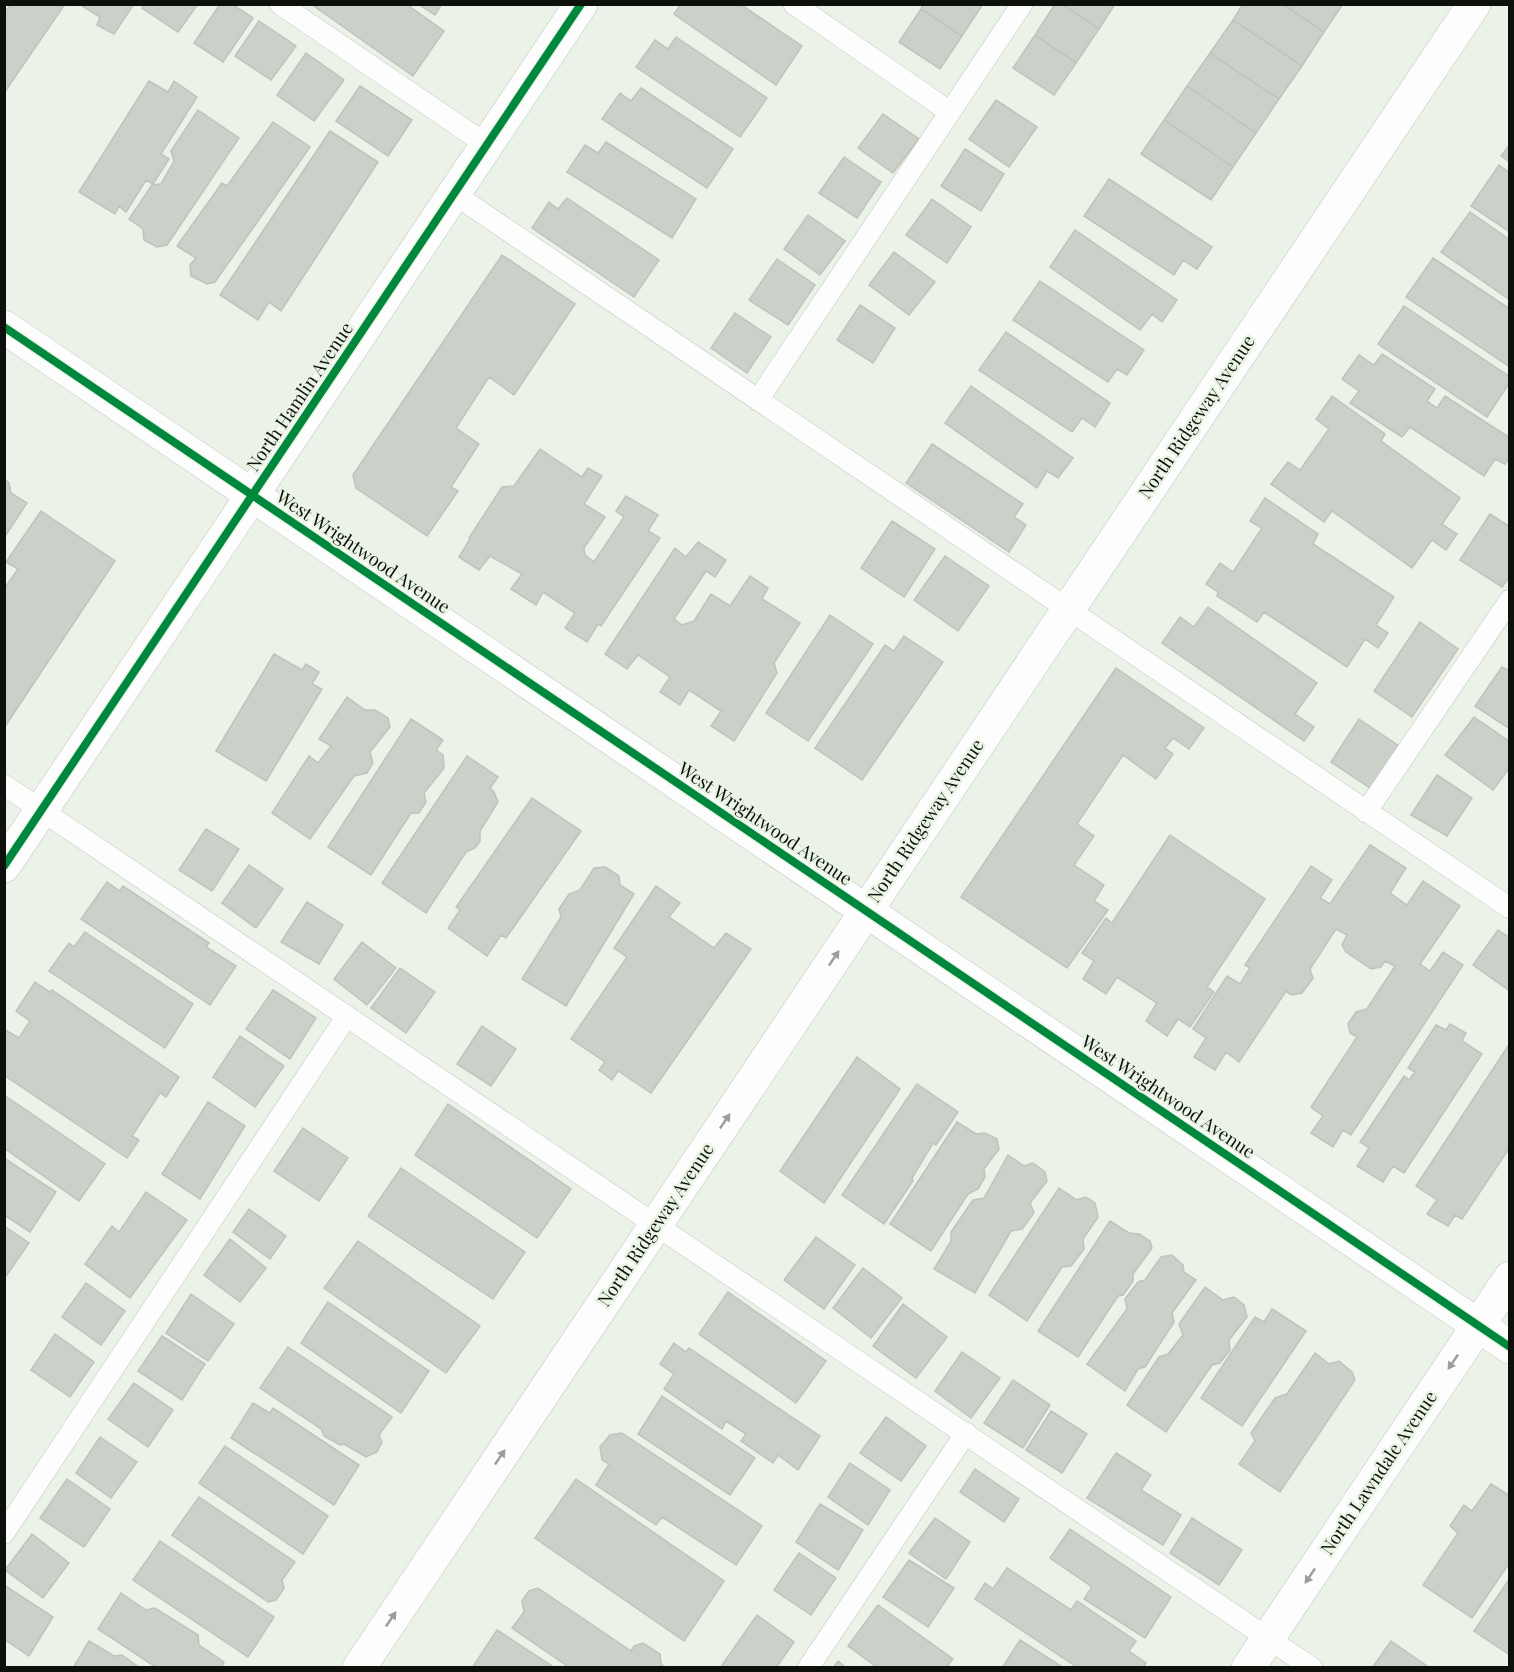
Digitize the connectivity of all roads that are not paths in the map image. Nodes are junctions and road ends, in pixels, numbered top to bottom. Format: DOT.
graph roads {
  1 [pos="280,4"];
  2 [pos="581,4"];
  3 [pos="794,4"];
  4 [pos="1022,4"];
  5 [pos="1474,4"];
  6 [pos="950,112"];
  7 [pos="487,145"];
  8 [pos="454,194"];
  9 [pos="4,327"];
  10 [pos="758,400"];
  11 [pos="253,495"];
  12 [pos="1509,600"];
  13 [pos="1068,610"];
  14 [pos="4,785"];
  15 [pos="42,810"];
  16 [pos="1366,812"];
  17 [pos="4,866"];
  18 [pos="1509,908"];
  19 [pos="866,911"];
  20 [pos="347,1016"];
  21 [pos="656,1225"];
  22 [pos="1509,1278"];
  23 [pos="1478,1325"];
  24 [pos="1509,1347"];
  25 [pos="966,1433"];
  26 [pos="4,1533"];
  27 [pos="1268,1637"];
  28 [pos="359,1668"];
  29 [pos="808,1668"];
  30 [pos="1248,1668"];
  31 [pos="1312,1668"];
  1 -- 7 [label="lane"];
  2 -- 7 [label="street, North Hamlin Avenue"];
  3 -- 6 [label="lane"];
  4 -- 6 [label="lane"];
  5 -- 13 [label="street, North Ridgeway Avenue"];
  6 -- 10 [label="lane"];
  7 -- 8 [label="street, North Hamlin Avenue"];
  8 -- 10 [label="lane"];
  8 -- 11 [label="street, North Hamlin Avenue"];
  9 -- 11 [label="street, West Wrightwood Avenue"];
  10 -- 13 [label="lane"];
  11 -- 15 [label="street, North Hamlin Avenue"];
  11 -- 19 [label="street, West Wrightwood Avenue"];
  12 -- 16 [label="lane"];
  13 -- 16 [label="lane"];
  13 -- 19 [label="street, North Ridgeway Avenue"];
  14 -- 15 [label="lane"];
  15 -- 17 [label="street, North Hamlin Avenue"];
  15 -- 20 [label="lane"];
  16 -- 18 [label="lane"];
  21 -- 19 [label="street, North Ridgeway Avenue, one-way"];
  19 -- 23 [label="street, West Wrightwood Avenue"];
  20 -- 21 [label="lane"];
  20 -- 26 [label="lane"];
  21 -- 25 [label="lane"];
  28 -- 21 [label="street, North Ridgeway Avenue, one-way"];
  22 -- 23 [label="street, North Lawndale Avenue"];
  23 -- 24 [label="street, West Wrightwood Avenue"];
  23 -- 27 [label="street, North Lawndale Avenue, one-way"];
  25 -- 27 [label="lane"];
  25 -- 29 [label="lane"];
  27 -- 30 [label="street, North Lawndale Avenue"];
  27 -- 31 [label="lane"];
}
